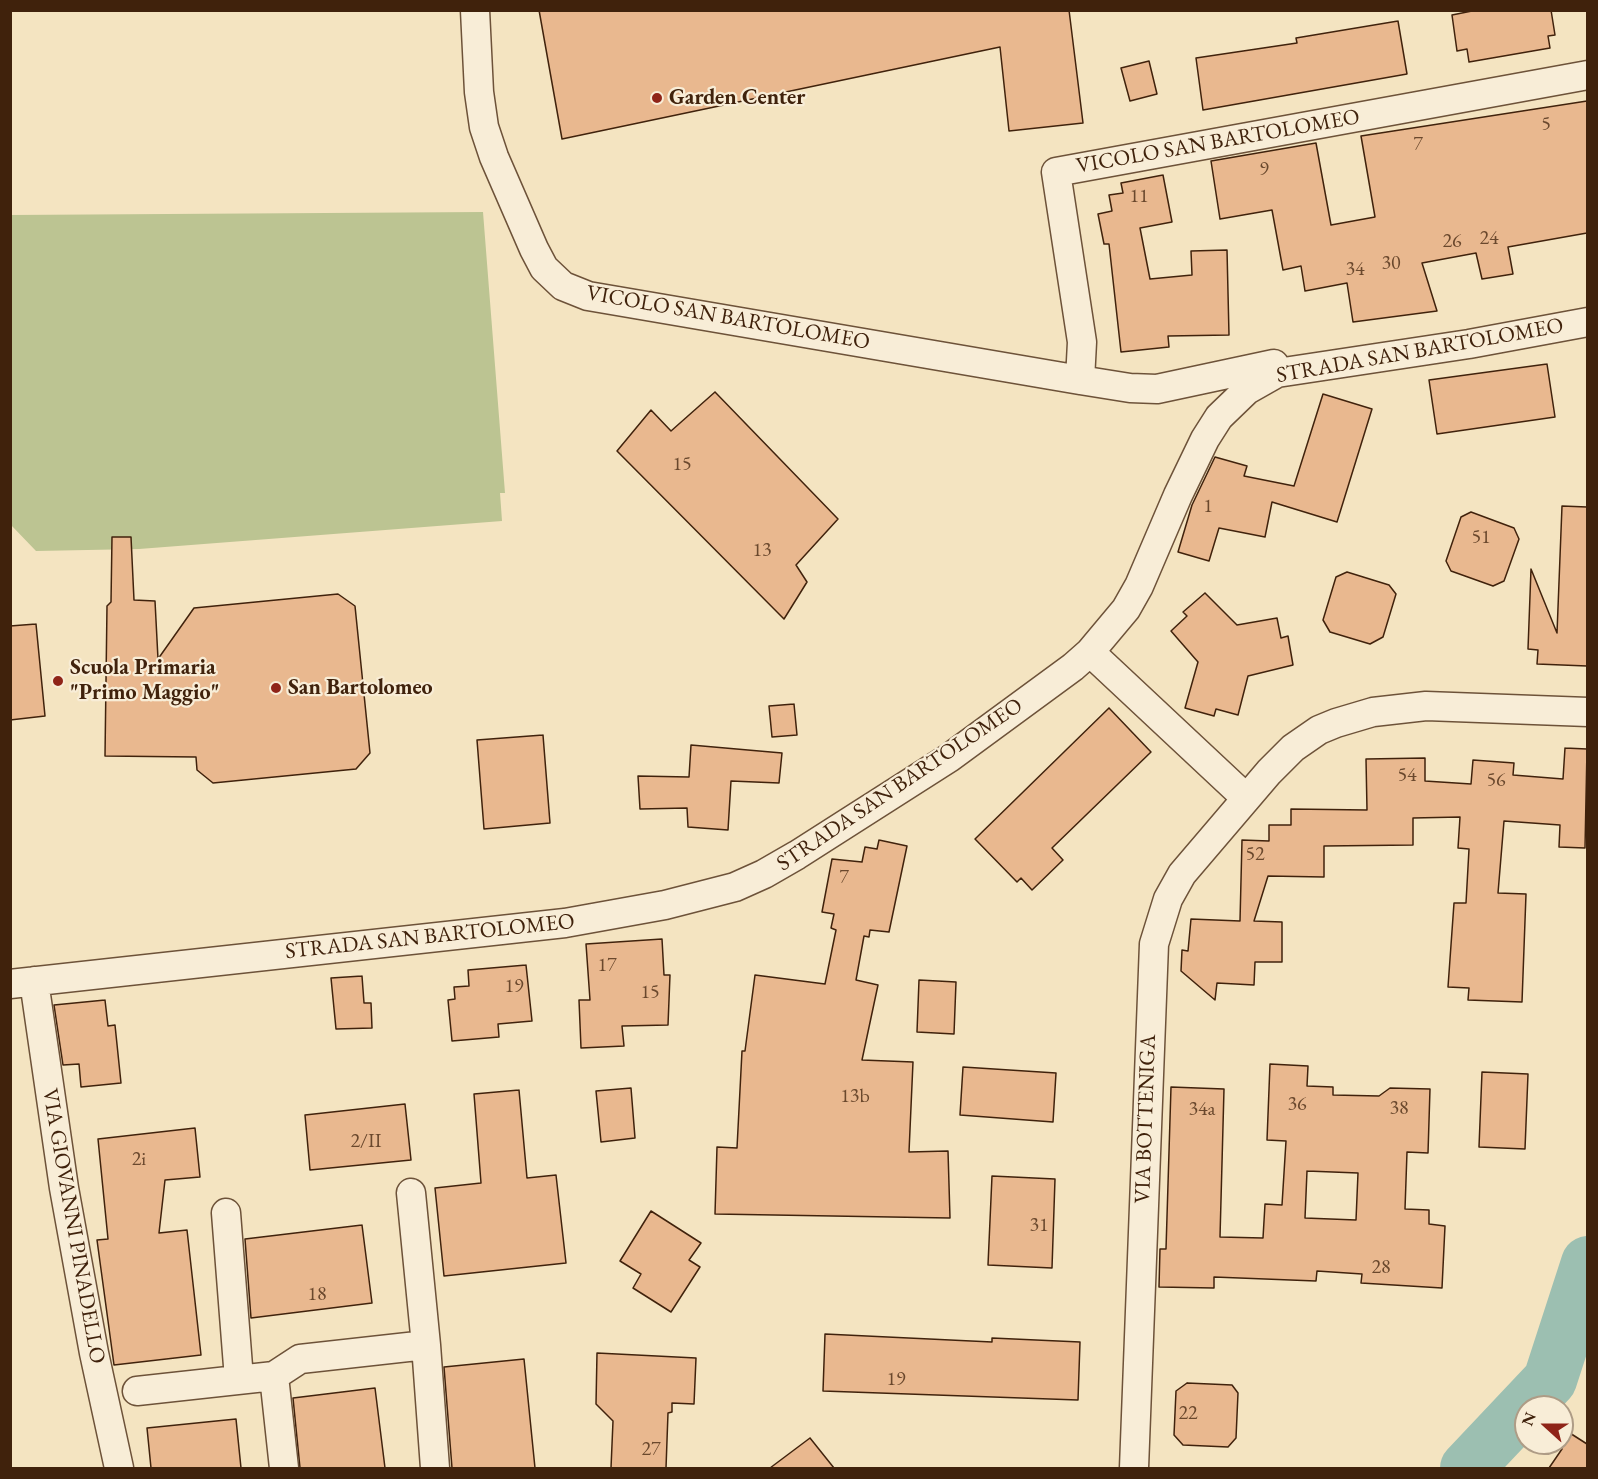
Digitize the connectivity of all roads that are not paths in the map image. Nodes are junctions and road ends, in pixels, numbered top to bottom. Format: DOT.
graph roads {
  1 [pos="475,10"];
  2 [pos="1587,75"];
  3 [pos="1587,322"];
  4 [pos="1302,369"];
  5 [pos="1080,380"];
  6 [pos="1090,652"];
  7 [pos="1587,712"];
  8 [pos="1246,798"];
  9 [pos="22,982"];
  10 [pos="411,1193"];
  11 [pos="226,1213"];
  12 [pos="426,1345"];
  13 [pos="274,1376"];
  14 [pos="240,1379"];
  15 [pos="137,1391"];
  16 [pos="119,1468"];
  17 [pos="284,1468"];
  18 [pos="435,1468"];
  19 [pos="1134,1468"];
  1 -- 5 [label="street, VICOLO SAN BARTOLOMEO"];
  2 -- 5 [label="street, VICOLO SAN BARTOLOMEO"];
  3 -- 4 [label="street, STRADA SAN BARTOLOMEO"];
  4 -- 5 [label="street, VICOLO SAN BARTOLOMEO"];
  4 -- 6 [label="street, STRADA SAN BARTOLOMEO"];
  6 -- 8 [label="street"];
  6 -- 9 [label="street, STRADA SAN BARTOLOMEO"];
  7 -- 8 [label="street, VIA BOTTENIGA"];
  8 -- 19 [label="street, VIA BOTTENIGA"];
  9 -- 16 [label="street, VIA GIOVANNI PINADELLO"];
  10 -- 12 [label="street"];
  11 -- 14 [label="street"];
  12 -- 13 [label="street"];
  12 -- 18 [label="street"];
  13 -- 14 [label="street"];
  13 -- 17 [label="street"];
  14 -- 15 [label="street"];
}
